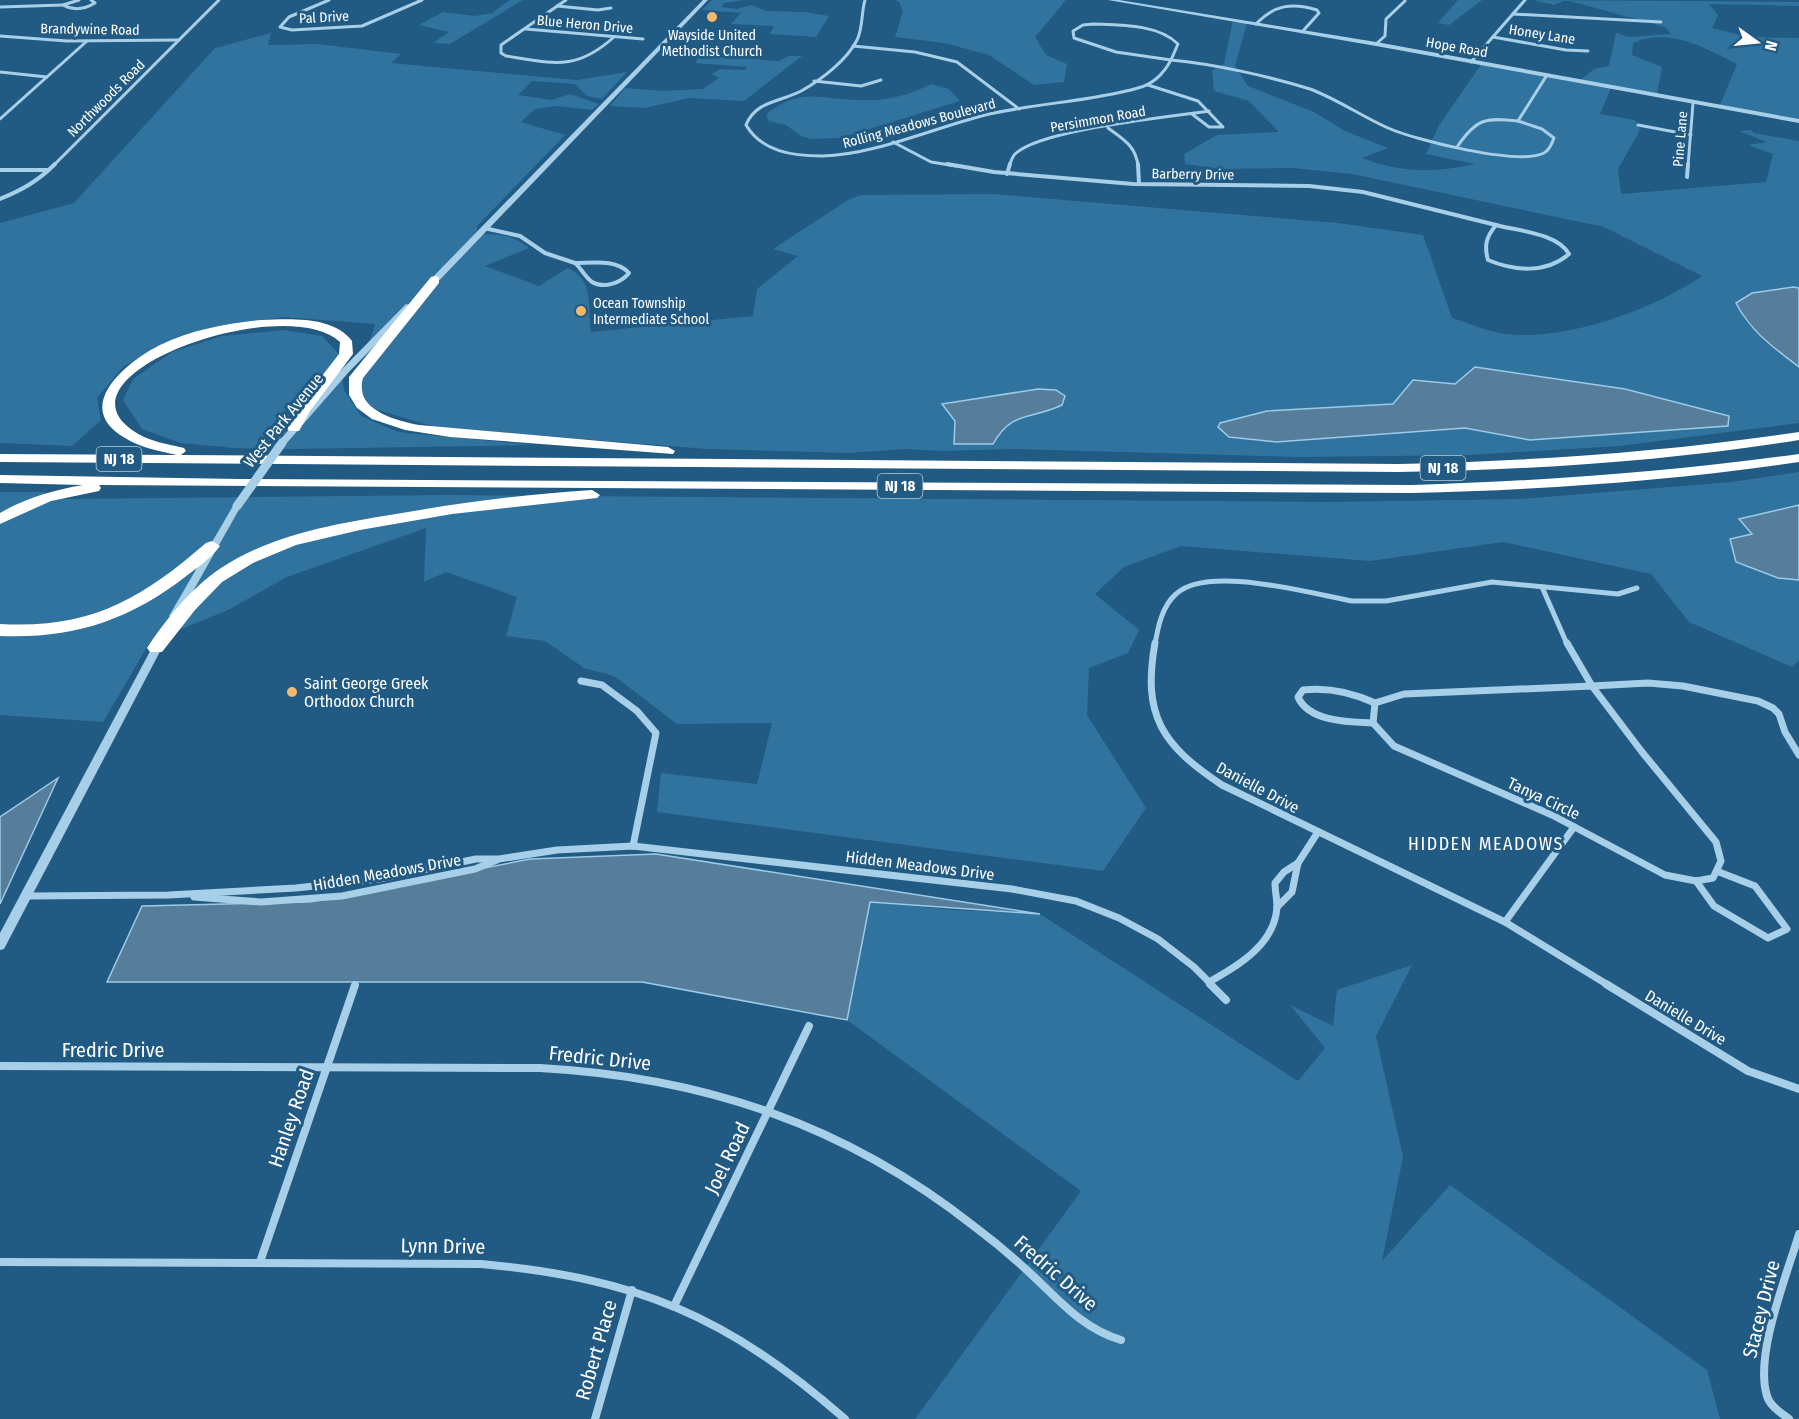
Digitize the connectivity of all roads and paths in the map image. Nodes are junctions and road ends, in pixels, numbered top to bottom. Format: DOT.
graph roads {
  1 [pos="80,0"];
  2 [pos="91,0"];
  3 [pos="219,0"];
  4 [pos="329,0"];
  5 [pos="422,0"];
  6 [pos="566,0"];
  7 [pos="706,0"];
  8 [pos="864,0"];
  9 [pos="1110,0"];
  10 [pos="1525,0"];
  11 [pos="1405,1"];
  12 [pos="63,5"];
  13 [pos="557,6"];
  14 [pos="0,7"];
  15 [pos="611,8"];
  16 [pos="1513,14"];
  17 [pos="1661,22"];
  18 [pos="1256,24"];
  19 [pos="525,29"];
  20 [pos="1302,32"];
  21 [pos="0,36"];
  22 [pos="614,37"];
  23 [pos="1493,37"];
  24 [pos="643,39"];
  25 [pos="87,40"];
  26 [pos="179,40"];
  27 [pos="1376,44"];
  28 [pos="853,46"];
  29 [pos="1588,51"];
  30 [pos="1171,59"];
  31 [pos="1471,62"];
  32 [pos="0,72"];
  33 [pos="1547,75"];
  34 [pos="46,77"];
  35 [pos="881,80"];
  36 [pos="814,81"];
  37 [pos="1147,85"];
  38 [pos="1693,103"];
  39 [pos="1019,109"];
  40 [pos="1209,111"];
  41 [pos="1192,114"];
  42 [pos="0,119"];
  43 [pos="1518,121"];
  44 [pos="1799,121"];
  45 [pos="1638,125"];
  46 [pos="1107,128"];
  47 [pos="1690,135"];
  48 [pos="892,142"];
  49 [pos="1457,147"];
  50 [pos="0,170"];
  51 [pos="48,170"];
  52 [pos="1007,174"];
  53 [pos="1687,177"];
  54 [pos="1138,184"];
  55 [pos="0,199"];
  56 [pos="1496,225"];
  57 [pos="484,228"];
  58 [pos="575,263"];
  59 [pos="435,280"];
  60 [pos="294,428"];
  61 [pos="1799,435"];
  62 [pos="0,458"];
  63 [pos="237,458"];
  64 [pos="1799,458"];
  65 [pos="778,462"];
  66 [pos="0,478"];
  67 [pos="214,482"];
  68 [pos="939,487"];
  69 [pos="0,519"];
  70 [pos="212,546"];
  71 [pos="1542,587"];
  72 [pos="1636,588"];
  73 [pos="0,630"];
  74 [pos="156,648"];
  75 [pos="581,681"];
  76 [pos="1593,686"];
  77 [pos="1375,703"];
  78 [pos="1373,723"];
  79 [pos="1799,755"];
  80 [pos="1574,827"];
  81 [pos="1318,832"];
  82 [pos="633,846"];
  83 [pos="499,859"];
  84 [pos="1298,863"];
  85 [pos="1719,872"];
  86 [pos="1696,882"];
  87 [pos="169,895"];
  88 [pos="26,896"];
  89 [pos="1277,907"];
  90 [pos="1505,922"];
  91 [pos="0,945"];
  92 [pos="1209,982"];
  93 [pos="355,985"];
  94 [pos="1226,1000"];
  95 [pos="809,1026"];
  96 [pos="0,1066"];
  97 [pos="326,1067"];
  98 [pos="1799,1089"];
  99 [pos="768,1112"];
  100 [pos="1799,1234"];
  101 [pos="0,1262"];
  102 [pos="260,1262"];
  103 [pos="632,1290"];
  104 [pos="675,1304"];
  105 [pos="1121,1340"];
  106 [pos="596,1419"];
  107 [pos="845,1419"];
  108 [pos="1789,1419"];
  1 -- 12 [label="street"];
  2 -- 12 [label="street"];
  3 -- 26 [label="street, Northwoods Road"];
  4 -- 5 [label="street, Pal Drive"];
  6 -- 13 [label="street"];
  7 -- 57 [label="street, West Park Avenue"];
  8 -- 28 [label="street, Rolling Meadows Boulevard"];
  9 -- 18 [label="street, Hope Road"];
  10 -- 16 [label="street"];
  11 -- 27 [label="street"];
  12 -- 14 [label="street"];
  13 -- 15 [label="street"];
  13 -- 19 [label="street"];
  16 -- 17 [label="street"];
  16 -- 23 [label="street"];
  18 -- 20 [label="street, Hope Road"];
  18 -- 20 [label="street"];
  19 -- 22 [label="street, Blue Heron Drive"];
  19 -- 22 [label="street"];
  20 -- 27 [label="street, Hope Road"];
  21 -- 25 [label="street, Brandywine Road"];
  22 -- 24 [label="street, Blue Heron Drive"];
  23 -- 29 [label="street, Honey Lane"];
  23 -- 31 [label="street"];
  25 -- 26 [label="street, Brandywine Road"];
  25 -- 34 [label="street"];
  26 -- 51 [label="street, Northwoods Road"];
  27 -- 31 [label="street, Hope Road"];
  28 -- 36 [label="street, Rolling Meadows Boulevard"];
  28 -- 39 [label="street"];
  30 -- 30 [label="street"];
  30 -- 37 [label="street, Rolling Meadows Boulevard"];
  30 -- 49 [label="street"];
  31 -- 33 [label="street, Hope Road"];
  32 -- 34 [label="street"];
  33 -- 38 [label="street, Hope Road"];
  33 -- 43 [label="street"];
  34 -- 42 [label="street"];
  35 -- 36 [label="street"];
  36 -- 48 [label="street, Rolling Meadows Boulevard"];
  37 -- 39 [label="street, Rolling Meadows Boulevard"];
  37 -- 40 [label="street"];
  38 -- 44 [label="street, Hope Road"];
  38 -- 47 [label="street, Pine Lane"];
  39 -- 48 [label="street, Rolling Meadows Boulevard"];
  40 -- 41 [label="street, Persimmon Road"];
  40 -- 41 [label="street"];
  41 -- 46 [label="street, Persimmon Road"];
  43 -- 49 [label="street"];
  43 -- 49 [label="street"];
  45 -- 47 [label="street"];
  46 -- 52 [label="street, Persimmon Road"];
  46 -- 54 [label="street"];
  47 -- 53 [label="street, Pine Lane"];
  48 -- 52 [label="street, Barberry Drive"];
  50 -- 51 [label="street"];
  51 -- 55 [label="street, Northwoods Road"];
  52 -- 54 [label="street, Barberry Drive"];
  54 -- 56 [label="street, Barberry Drive"];
  56 -- 56 [label="street, Barberry Drive"];
  57 -- 58 [label="street"];
  57 -- 59 [label="street, West Park Avenue"];
  58 -- 58 [label="street"];
  59 -- 60 [label="street, West Park Avenue"];
  59 -- 65 [label="highway"];
  60 -- 63 [label="highway"];
  60 -- 70 [label="street, West Park Avenue, bridge"];
  61 -- 65 [label="highway, NJ 18"];
  62 -- 63 [label="highway, NJ 18"];
  63 -- 65 [label="highway, NJ 18"];
  64 -- 68 [label="highway, NJ 18"];
  66 -- 67 [label="highway, NJ 18"];
  67 -- 68 [label="highway, NJ 18"];
  67 -- 69 [label="highway"];
  68 -- 74 [label="highway"];
  70 -- 73 [label="highway"];
  70 -- 74 [label="street, West Park Avenue"];
  71 -- 72 [label="street, Danielle Drive"];
  71 -- 76 [label="street"];
  71 -- 81 [label="street, Danielle Drive"];
  74 -- 88 [label="street, West Park Avenue"];
  75 -- 82 [label="street"];
  76 -- 77 [label="street"];
  76 -- 79 [label="street"];
  76 -- 85 [label="street"];
  77 -- 78 [label="street"];
  77 -- 78 [label="street"];
  78 -- 80 [label="street, Tanya Circle"];
  80 -- 86 [label="street, Tanya Circle"];
  80 -- 90 [label="street"];
  81 -- 84 [label="street"];
  81 -- 90 [label="street, Danielle Drive"];
  82 -- 83 [label="street, Hidden Meadows Drive"];
  82 -- 92 [label="street, Hidden Meadows Drive"];
  83 -- 87 [label="street, Hidden Meadows Drive"];
  83 -- 87 [label="street, Hidden Meadows Drive"];
  84 -- 89 [label="street"];
  84 -- 89 [label="street"];
  85 -- 86 [label="street"];
  85 -- 86 [label="street"];
  87 -- 88 [label="street, Hidden Meadows Drive"];
  88 -- 91 [label="street, West Park Avenue"];
  89 -- 92 [label="street"];
  90 -- 98 [label="street, Danielle Drive"];
  92 -- 94 [label="street, Hidden Meadows Drive"];
  93 -- 97 [label="street, Hanley Road"];
  95 -- 99 [label="street, Joel Road"];
  96 -- 97 [label="street, Fredric Drive"];
  97 -- 99 [label="street, Fredric Drive"];
  97 -- 102 [label="street, Hanley Road"];
  99 -- 104 [label="street, Joel Road"];
  99 -- 105 [label="street, Fredric Drive"];
  100 -- 108 [label="street, Stacey Drive"];
  101 -- 102 [label="street, Lynn Drive"];
  102 -- 103 [label="street, Lynn Drive"];
  103 -- 104 [label="street, Lynn Drive"];
  103 -- 106 [label="street, Robert Place"];
  104 -- 107 [label="street, Lynn Drive"];
}
